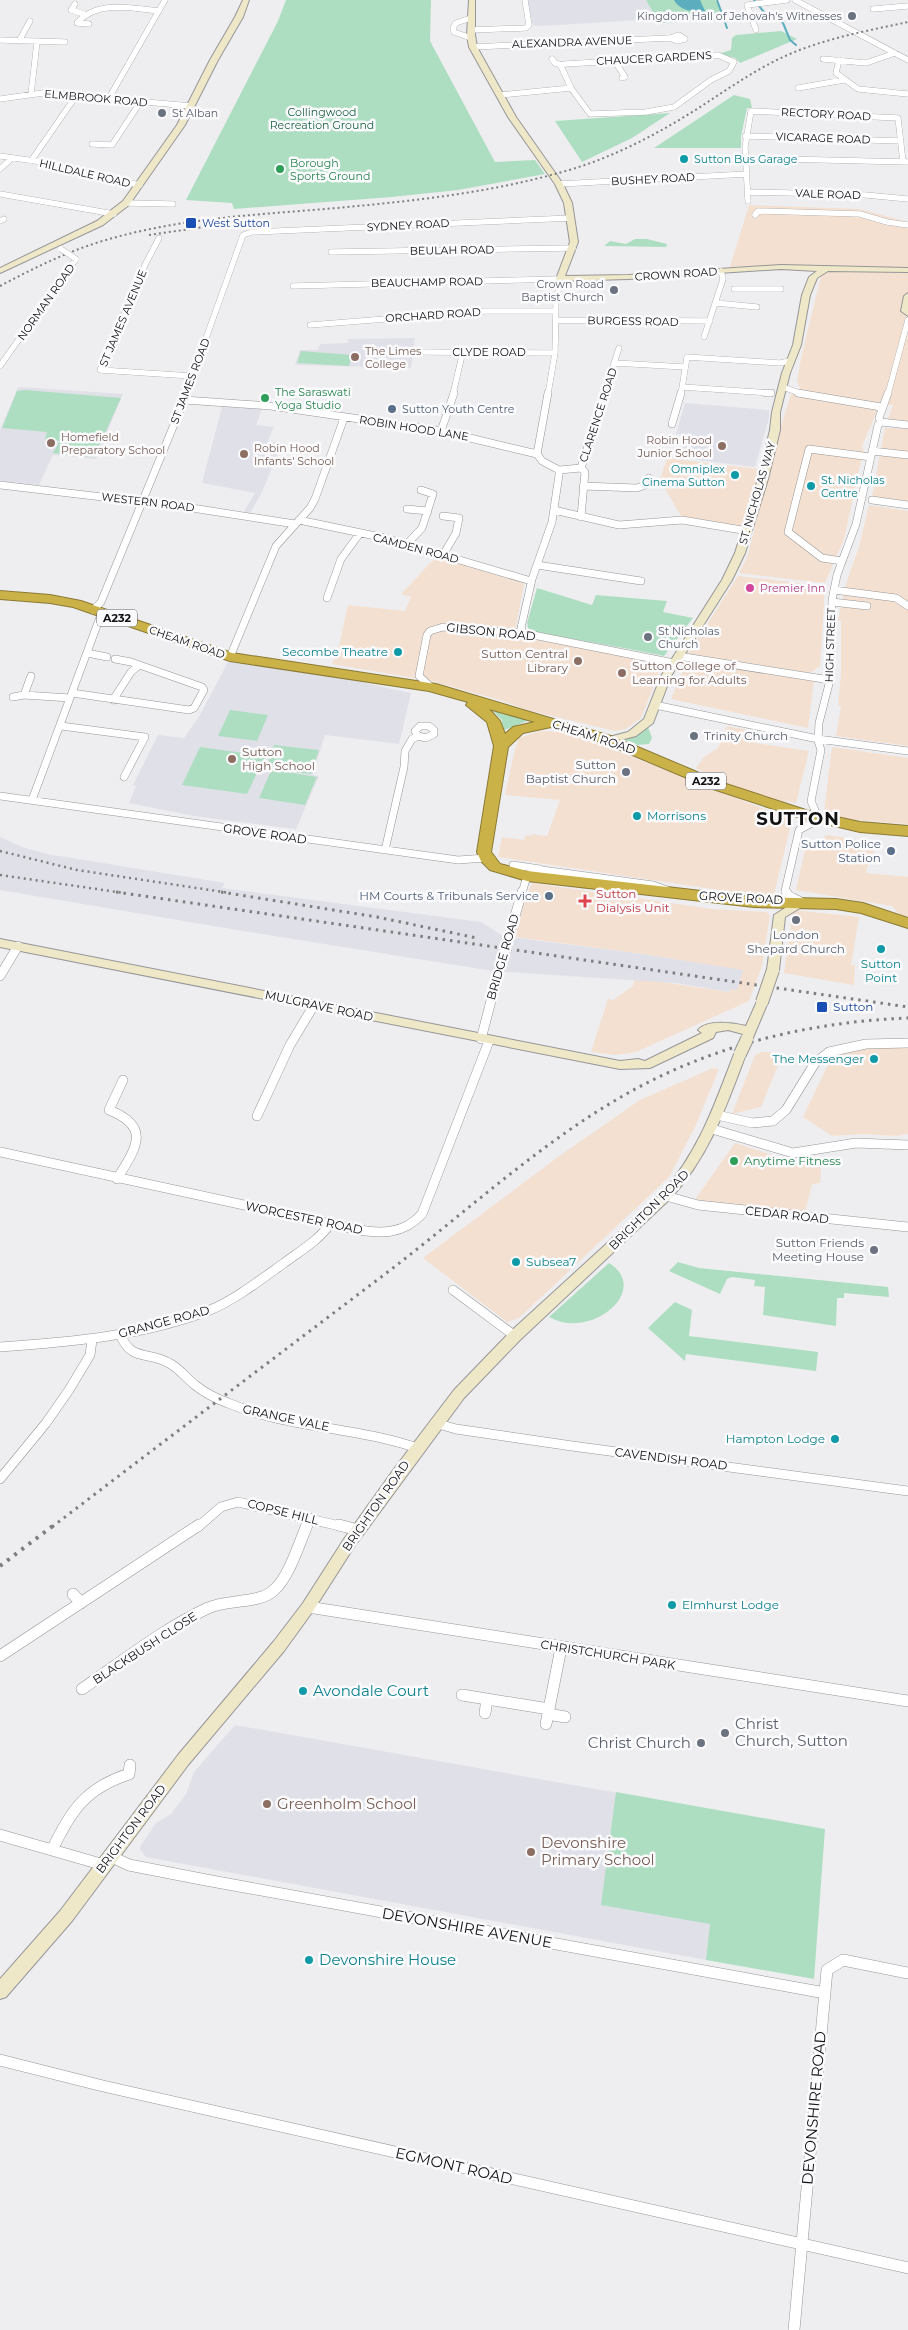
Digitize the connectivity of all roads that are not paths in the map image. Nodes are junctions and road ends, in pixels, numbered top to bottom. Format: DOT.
graph roads {
  1 [pos="165,0"];
  2 [pos="246,0"];
  3 [pos="472,0"];
  4 [pos="525,0"];
  5 [pos="787,0"];
  6 [pos="794,0"];
  7 [pos="75,4"];
  8 [pos="908,6"];
  9 [pos="873,9"];
  10 [pos="159,10"];
  11 [pos="84,14"];
  12 [pos="471,18"];
  13 [pos="30,21"];
  14 [pos="89,24"];
  15 [pos="756,30"];
  16 [pos="471,34"];
  17 [pos="670,38"];
  18 [pos="0,40"];
  19 [pos="19,40"];
  20 [pos="37,42"];
  21 [pos="65,42"];
  22 [pos="473,47"];
  23 [pos="894,53"];
  24 [pos="552,59"];
  25 [pos="823,59"];
  26 [pos="614,60"];
  27 [pos="839,60"];
  28 [pos="908,60"];
  29 [pos="562,66"];
  30 [pos="622,78"];
  31 [pos="844,80"];
  32 [pos="571,88"];
  33 [pos="798,88"];
  34 [pos="31,94"];
  35 [pos="908,94"];
  36 [pos="500,95"];
  37 [pos="76,96"];
  38 [pos="109,98"];
  39 [pos="0,99"];
  40 [pos="141,101"];
  41 [pos="191,106"];
  42 [pos="112,130"];
  43 [pos="123,131"];
  44 [pos="745,136"];
  45 [pos="901,141"];
  46 [pos="92,144"];
  47 [pos="0,156"];
  48 [pos="12,158"];
  49 [pos="746,158"];
  50 [pos="31,161"];
  51 [pos="905,162"];
  52 [pos="0,169"];
  53 [pos="747,174"];
  54 [pos="559,184"];
  55 [pos="140,185"];
  56 [pos="749,192"];
  57 [pos="0,194"];
  58 [pos="908,200"];
  59 [pos="748,201"];
  60 [pos="126,203"];
  61 [pos="173,204"];
  62 [pos="114,214"];
  63 [pos="755,215"];
  64 [pos="571,218"];
  65 [pos="908,225"];
  66 [pos="245,233"];
  67 [pos="159,238"];
  68 [pos="57,248"];
  69 [pos="573,248"];
  70 [pos="331,252"];
  71 [pos="792,267"];
  72 [pos="826,269"];
  73 [pos="908,270"];
  74 [pos="0,271"];
  75 [pos="721,271"];
  76 [pos="893,271"];
  77 [pos="908,276"];
  78 [pos="813,277"];
  79 [pos="560,279"];
  80 [pos="293,286"];
  81 [pos="734,289"];
  82 [pos="749,289"];
  83 [pos="781,289"];
  84 [pos="908,296"];
  85 [pos="716,303"];
  86 [pos="746,305"];
  87 [pos="757,306"];
  88 [pos="556,311"];
  89 [pos="906,319"];
  90 [pos="556,320"];
  91 [pos="710,321"];
  92 [pos="310,325"];
  93 [pos="704,337"];
  94 [pos="619,348"];
  95 [pos="423,352"];
  96 [pos="463,352"];
  97 [pos="555,353"];
  98 [pos="690,356"];
  99 [pos="790,361"];
  100 [pos="616,363"];
  101 [pos="0,366"];
  102 [pos="685,367"];
  103 [pos="192,376"];
  104 [pos="682,387"];
  105 [pos="783,387"];
  106 [pos="771,393"];
  107 [pos="184,400"];
  108 [pos="881,407"];
  109 [pos="344,418"];
  110 [pos="881,422"];
  111 [pos="672,424"];
  112 [pos="908,426"];
  113 [pos="441,431"];
  114 [pos="537,454"];
  115 [pos="872,454"];
  116 [pos="908,455"];
  117 [pos="581,468"];
  118 [pos="558,470"];
  119 [pos="649,478"];
  120 [pos="0,485"];
  121 [pos="583,486"];
  122 [pos="421,490"];
  123 [pos="872,500"];
  124 [pos="142,502"];
  125 [pos="908,505"];
  126 [pos="407,509"];
  127 [pos="554,510"];
  128 [pos="428,511"];
  129 [pos="444,516"];
  130 [pos="582,516"];
  131 [pos="297,522"];
  132 [pos="748,531"];
  133 [pos="360,533"];
  134 [pos="407,544"];
  135 [pos="443,555"];
  136 [pos="842,561"];
  137 [pos="537,565"];
  138 [pos="531,581"];
  139 [pos="641,581"];
  140 [pos="834,590"];
  141 [pos="0,595"];
  142 [pos="327,598"];
  143 [pos="832,602"];
  144 [pos="867,606"];
  145 [pos="908,606"];
  146 [pos="98,611"];
  147 [pos="523,633"];
  148 [pos="87,653"];
  149 [pos="230,657"];
  150 [pos="676,660"];
  151 [pos="139,665"];
  152 [pos="31,676"];
  153 [pos="377,679"];
  154 [pos="830,680"];
  155 [pos="431,687"];
  156 [pos="24,695"];
  157 [pos="71,696"];
  158 [pos="13,697"];
  159 [pos="113,700"];
  160 [pos="655,705"];
  161 [pos="557,724"];
  162 [pos="61,726"];
  163 [pos="772,730"];
  164 [pos="418,736"];
  165 [pos="818,739"];
  166 [pos="609,740"];
  167 [pos="501,746"];
  168 [pos="908,751"];
  169 [pos="124,777"];
  170 [pos="0,796"];
  171 [pos="32,800"];
  172 [pos="811,817"];
  173 [pos="908,832"];
  174 [pos="385,850"];
  175 [pos="486,858"];
  176 [pos="513,865"];
  177 [pos="542,870"];
  178 [pos="527,876"];
  179 [pos="614,884"];
  180 [pos="754,902"];
  181 [pos="800,902"];
  182 [pos="780,915"];
  183 [pos="908,923"];
  184 [pos="0,943"];
  185 [pos="18,946"];
  186 [pos="0,976"];
  187 [pos="314,1005"];
  188 [pos="748,1035"];
  189 [pos="485,1040"];
  190 [pos="908,1044"];
  191 [pos="123,1080"];
  192 [pos="717,1114"];
  193 [pos="257,1116"];
  194 [pos="712,1129"];
  195 [pos="908,1145"];
  196 [pos="0,1152"];
  197 [pos="117,1179"];
  198 [pos="666,1196"];
  199 [pos="330,1224"];
  200 [pos="908,1227"];
  201 [pos="453,1290"];
  202 [pos="120,1334"];
  203 [pos="516,1336"];
  204 [pos="92,1340"];
  205 [pos="0,1347"];
  206 [pos="434,1423"];
  207 [pos="416,1448"];
  208 [pos="0,1479"];
  209 [pos="908,1491"];
  210 [pos="310,1518"];
  211 [pos="358,1530"];
  212 [pos="73,1594"];
  213 [pos="81,1603"];
  214 [pos="308,1608"];
  215 [pos="561,1648"];
  216 [pos="0,1656"];
  217 [pos="82,1689"];
  218 [pos="462,1695"];
  219 [pos="487,1699"];
  220 [pos="908,1701"];
  221 [pos="485,1713"];
  222 [pos="548,1716"];
  223 [pos="564,1717"];
  224 [pos="130,1765"];
  225 [pos="0,1836"];
  226 [pos="52,1850"];
  227 [pos="107,1861"];
  228 [pos="908,1973"];
  229 [pos="0,1991"];
  230 [pos="825,1993"];
  231 [pos="0,2060"];
  232 [pos="802,2244"];
  233 [pos="908,2268"];
  234 [pos="794,2330"];
  1 -- 10 [label="street"];
  2 -- 41 [label="street"];
  3 -- 12 [label="street"];
  4 -- 16 [label="street"];
  5 -- 15 [label="street"];
  6 -- 23 [label="street"];
  7 -- 11 [label="street"];
  8 -- 9 [label="street"];
  10 -- 11 [label="street"];
  10 -- 38 [label="street"];
  11 -- 14 [label="street"];
  12 -- 16 [label="street"];
  12 -- 16 [label="street"];
  13 -- 19 [label="street"];
  16 -- 22 [label="street"];
  17 -- 22 [label="street, ALEXANDRA AVENUE"];
  18 -- 19 [label="street"];
  19 -- 20 [label="street"];
  20 -- 21 [label="street"];
  20 -- 34 [label="street"];
  22 -- 36 [label="street"];
  23 -- 27 [label="street"];
  23 -- 28 [label="street"];
  24 -- 29 [label="street"];
  25 -- 27 [label="street"];
  26 -- 29 [label="street, CHAUCER GARDENS"];
  26 -- 30 [label="street"];
  26 -- 32 [label="street, CHAUCER GARDENS"];
  27 -- 31 [label="street"];
  29 -- 32 [label="street"];
  31 -- 33 [label="street"];
  31 -- 35 [label="street"];
  32 -- 36 [label="street"];
  34 -- 37 [label="street, ELMBROOK ROAD"];
  34 -- 39 [label="street, ELMBROOK ROAD"];
  36 -- 54 [label="street"];
  37 -- 38 [label="street, ELMBROOK ROAD"];
  37 -- 50 [label="street"];
  38 -- 40 [label="street, ELMBROOK ROAD"];
  40 -- 41 [label="street, ELMBROOK ROAD"];
  40 -- 43 [label="street"];
  41 -- 55 [label="street"];
  42 -- 43 [label="street"];
  43 -- 46 [label="street"];
  44 -- 45 [label="street, VICARAGE ROAD"];
  44 -- 45 [label="street, RECTORY ROAD"];
  44 -- 49 [label="street"];
  45 -- 51 [label="street"];
  47 -- 48 [label="street, HILLDALE ROAD"];
  48 -- 50 [label="street, HILLDALE ROAD"];
  48 -- 52 [label="street"];
  49 -- 51 [label="street"];
  49 -- 53 [label="street"];
  50 -- 55 [label="street, HILLDALE ROAD"];
  53 -- 54 [label="street, BUSHEY ROAD"];
  53 -- 56 [label="street"];
  54 -- 64 [label="street"];
  55 -- 60 [label="street"];
  56 -- 58 [label="street, VALE ROAD"];
  56 -- 59 [label="street"];
  57 -- 62 [label="street"];
  60 -- 61 [label="street"];
  60 -- 62 [label="street"];
  62 -- 68 [label="street"];
  63 -- 65 [label="street"];
  64 -- 66 [label="street, SYDNEY ROAD"];
  64 -- 69 [label="street"];
  66 -- 103 [label="street, ST JAMES ROAD"];
  67 -- 103 [label="street, ST JAMES AVENUE"];
  68 -- 74 [label="street"];
  68 -- 101 [label="street, NORMAN ROAD, bridge"];
  69 -- 70 [label="street, BEULAH ROAD"];
  69 -- 79 [label="street"];
  71 -- 72 [label="street, CROWN ROAD"];
  71 -- 75 [label="street, CROWN ROAD"];
  71 -- 78 [label="street, CROWN ROAD"];
  72 -- 76 [label="street, CROWN ROAD"];
  72 -- 78 [label="street"];
  73 -- 76 [label="street, CROWN ROAD"];
  75 -- 79 [label="street, CROWN ROAD"];
  75 -- 85 [label="street"];
  76 -- 77 [label="street, CROWN ROAD"];
  78 -- 99 [label="street, ST. NICHOLAS WAY"];
  79 -- 80 [label="street, BEAUCHAMP ROAD"];
  79 -- 88 [label="street"];
  81 -- 82 [label="street"];
  82 -- 83 [label="street"];
  82 -- 86 [label="street"];
  84 -- 89 [label="street, HIGH STREET"];
  85 -- 86 [label="street"];
  85 -- 91 [label="street"];
  86 -- 87 [label="street"];
  88 -- 90 [label="street"];
  88 -- 92 [label="street, ORCHARD ROAD"];
  89 -- 108 [label="street, HIGH STREET"];
  90 -- 91 [label="street, BURGESS ROAD"];
  90 -- 97 [label="street"];
  91 -- 93 [label="street"];
  94 -- 100 [label="street, CLARENCE ROAD"];
  95 -- 96 [label="street, CLYDE ROAD"];
  96 -- 97 [label="street, CLYDE ROAD"];
  96 -- 113 [label="street"];
  97 -- 114 [label="street"];
  98 -- 99 [label="street"];
  98 -- 102 [label="street"];
  99 -- 105 [label="street, ST. NICHOLAS WAY"];
  100 -- 102 [label="street, CLARENCE ROAD"];
  100 -- 117 [label="street, CLARENCE ROAD"];
  102 -- 104 [label="street"];
  103 -- 107 [label="street, ST JAMES ROAD"];
  104 -- 106 [label="street"];
  104 -- 111 [label="street"];
  105 -- 108 [label="street"];
  105 -- 132 [label="street, ST. NICHOLAS WAY"];
  107 -- 109 [label="street, ROBIN HOOD LANE"];
  107 -- 124 [label="street, ST JAMES ROAD"];
  108 -- 110 [label="street, HIGH STREET"];
  109 -- 113 [label="street, ROBIN HOOD LANE"];
  109 -- 131 [label="street"];
  110 -- 112 [label="street"];
  110 -- 115 [label="street, HIGH STREET"];
  113 -- 114 [label="street, ROBIN HOOD LANE"];
  114 -- 118 [label="street, ROBIN HOOD LANE"];
  115 -- 116 [label="street"];
  115 -- 136 [label="street, HIGH STREET"];
  115 -- 136 [label="street"];
  117 -- 118 [label="street, CLARENCE ROAD"];
  117 -- 121 [label="street, CLARENCE ROAD"];
  118 -- 127 [label="street"];
  119 -- 121 [label="street"];
  120 -- 124 [label="street, WESTERN ROAD"];
  121 -- 130 [label="street, CLARENCE ROAD"];
  122 -- 128 [label="street"];
  123 -- 125 [label="street"];
  124 -- 131 [label="street, WESTERN ROAD"];
  124 -- 146 [label="street, ST JAMES ROAD"];
  126 -- 128 [label="street"];
  127 -- 130 [label="street"];
  127 -- 137 [label="street"];
  128 -- 134 [label="street"];
  129 -- 135 [label="street"];
  130 -- 132 [label="street"];
  131 -- 133 [label="street, CAMDEN ROAD"];
  131 -- 149 [label="street"];
  132 -- 150 [label="street, ST. NICHOLAS WAY"];
  133 -- 134 [label="street, CAMDEN ROAD"];
  133 -- 142 [label="street"];
  134 -- 135 [label="street, CAMDEN ROAD"];
  135 -- 138 [label="street, CAMDEN ROAD"];
  136 -- 140 [label="street, HIGH STREET"];
  137 -- 138 [label="street"];
  137 -- 139 [label="street"];
  138 -- 147 [label="street"];
  140 -- 143 [label="street, HIGH STREET"];
  140 -- 145 [label="street"];
  141 -- 146 [label="highway, CHEAM ROAD / A232"];
  143 -- 144 [label="street"];
  143 -- 154 [label="street, HIGH STREET"];
  146 -- 148 [label="street, ST JAMES ROAD"];
  146 -- 149 [label="highway, CHEAM ROAD / A232"];
  147 -- 150 [label="street, GIBSON ROAD"];
  147 -- 155 [label="street, GIBSON ROAD"];
  148 -- 151 [label="street"];
  148 -- 157 [label="street, ST JAMES ROAD"];
  149 -- 153 [label="highway, CHEAM ROAD / A232"];
  150 -- 154 [label="street, GIBSON ROAD"];
  150 -- 160 [label="street, ST. NICHOLAS WAY"];
  151 -- 159 [label="street"];
  151 -- 159 [label="street"];
  152 -- 156 [label="street"];
  153 -- 155 [label="highway, CHEAM ROAD / A232"];
  153 -- 167 [label="highway, CHEAM ROAD / A232"];
  154 -- 165 [label="street, HIGH STREET"];
  155 -- 161 [label="highway, CHEAM ROAD / A232"];
  156 -- 157 [label="street"];
  156 -- 158 [label="street"];
  157 -- 159 [label="street"];
  157 -- 162 [label="street, ST JAMES ROAD"];
  160 -- 163 [label="street"];
  160 -- 166 [label="street, ST. NICHOLAS WAY"];
  161 -- 166 [label="highway, CHEAM ROAD / A232"];
  161 -- 167 [label="highway, A232"];
  162 -- 169 [label="street"];
  162 -- 171 [label="street, ST JAMES ROAD"];
  163 -- 165 [label="street"];
  164 -- 174 [label="street"];
  165 -- 168 [label="street"];
  165 -- 172 [label="street, HIGH STREET"];
  166 -- 172 [label="highway, CHEAM ROAD / A232"];
  167 -- 175 [label="highway, A232"];
  170 -- 171 [label="street, GROVE ROAD"];
  171 -- 174 [label="street, GROVE ROAD"];
  172 -- 173 [label="highway, A232"];
  172 -- 181 [label="street"];
  174 -- 175 [label="street, GROVE ROAD"];
  175 -- 178 [label="highway, GROVE ROAD"];
  176 -- 177 [label="street, GROVE ROAD"];
  177 -- 178 [label="street, GROVE ROAD"];
  177 -- 179 [label="street, GROVE ROAD"];
  178 -- 179 [label="highway, GROVE ROAD"];
  178 -- 189 [label="street, BRIDGE ROAD, bridge"];
  179 -- 180 [label="highway, GROVE ROAD"];
  180 -- 181 [label="highway, GROVE ROAD"];
  180 -- 182 [label="street"];
  181 -- 182 [label="street"];
  181 -- 183 [label="highway, GROVE ROAD"];
  182 -- 188 [label="street, bridge"];
  184 -- 185 [label="street, MULGRAVE ROAD"];
  185 -- 186 [label="street"];
  185 -- 187 [label="street, MULGRAVE ROAD"];
  187 -- 189 [label="street, MULGRAVE ROAD"];
  187 -- 193 [label="street"];
  188 -- 189 [label="street, MULGRAVE ROAD"];
  188 -- 192 [label="street, BRIGHTON ROAD, bridge"];
  189 -- 199 [label="street, WORCESTER ROAD"];
  190 -- 192 [label="street"];
  191 -- 197 [label="street"];
  192 -- 194 [label="street, BRIGHTON ROAD"];
  194 -- 195 [label="street"];
  194 -- 198 [label="street, BRIGHTON ROAD"];
  196 -- 197 [label="street, WORCESTER ROAD"];
  197 -- 199 [label="street, WORCESTER ROAD"];
  198 -- 200 [label="street, CEDAR ROAD"];
  198 -- 203 [label="street, BRIGHTON ROAD"];
  199 -- 202 [label="street, GRANGE ROAD"];
  201 -- 203 [label="street"];
  202 -- 204 [label="street, GRANGE ROAD"];
  202 -- 207 [label="street, GRANGE VALE"];
  203 -- 206 [label="street, BRIGHTON ROAD"];
  204 -- 205 [label="street, GRANGE ROAD"];
  204 -- 208 [label="street"];
  206 -- 207 [label="street, BRIGHTON ROAD"];
  206 -- 209 [label="street, CAVENDISH ROAD"];
  207 -- 211 [label="street, BRIGHTON ROAD"];
  210 -- 211 [label="street, COPSE HILL"];
  210 -- 213 [label="street, COPSE HILL"];
  210 -- 217 [label="street, BLACKBUSH CLOSE"];
  211 -- 214 [label="street, BRIGHTON ROAD"];
  212 -- 213 [label="street"];
  213 -- 216 [label="street, COPSE HILL"];
  214 -- 215 [label="street, CHRISTCHURCH PARK"];
  214 -- 227 [label="street, BRIGHTON ROAD"];
  215 -- 220 [label="street, CHRISTCHURCH PARK"];
  215 -- 222 [label="street"];
  218 -- 219 [label="street"];
  219 -- 221 [label="street"];
  219 -- 222 [label="street"];
  222 -- 223 [label="street"];
  224 -- 226 [label="street"];
  225 -- 226 [label="street, DEVONSHIRE AVENUE"];
  226 -- 227 [label="street, DEVONSHIRE AVENUE"];
  227 -- 229 [label="street, BRIGHTON ROAD"];
  227 -- 230 [label="street, DEVONSHIRE AVENUE"];
  228 -- 230 [label="street, DEVONSHIRE ROAD"];
  230 -- 232 [label="street, DEVONSHIRE ROAD"];
  231 -- 232 [label="street, EGMONT ROAD"];
  232 -- 233 [label="street, EGMONT ROAD"];
  232 -- 234 [label="street, DEVONSHIRE ROAD"];
}
